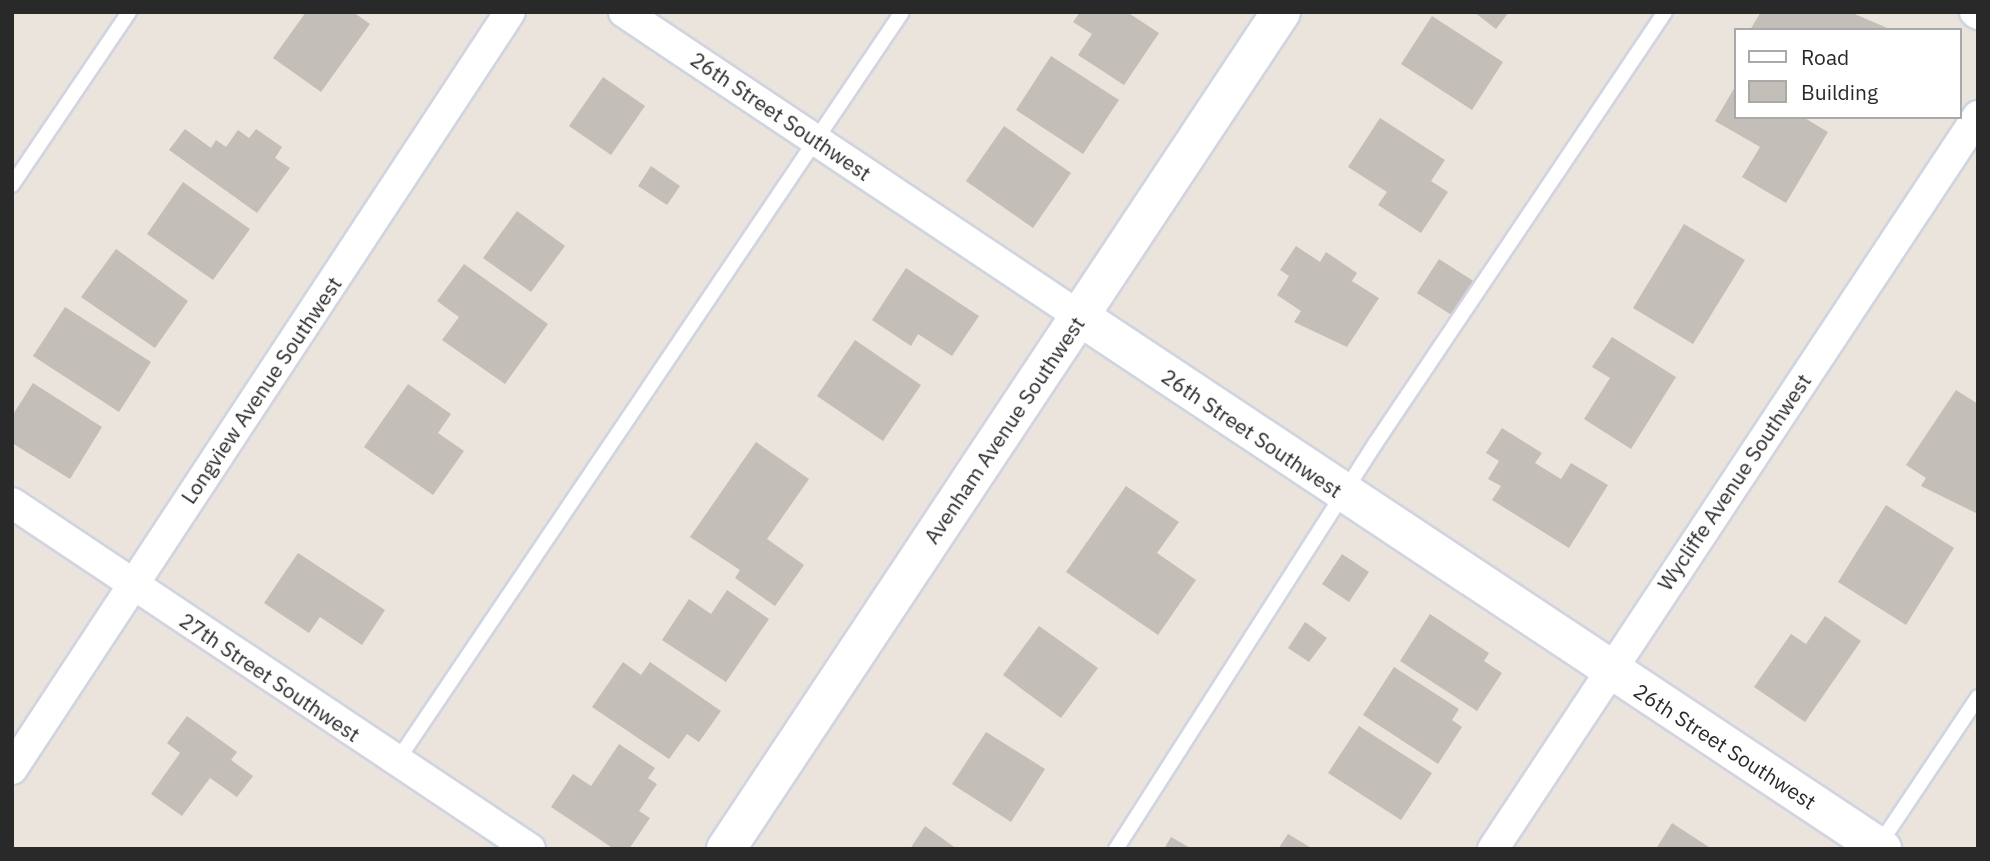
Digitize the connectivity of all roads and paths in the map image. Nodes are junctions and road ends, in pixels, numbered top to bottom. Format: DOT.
graph roads {
  1 [pos="129,12"];
  2 [pos="510,12"];
  3 [pos="624,12"];
  4 [pos="902,12"];
  5 [pos="1281,12"];
  6 [pos="1665,12"];
  7 [pos="1978,116"];
  8 [pos="815,139"];
  9 [pos="12,185"];
  10 [pos="1079,316"];
  11 [pos="1343,494"];
  12 [pos="12,503"];
  13 [pos="134,585"];
  14 [pos="1609,670"];
  15 [pos="1978,697"];
  16 [pos="397,761"];
  17 [pos="12,769"];
  18 [pos="1879,848"];
  19 [pos="530,849"];
  20 [pos="726,849"];
  21 [pos="1116,849"];
  22 [pos="1493,849"];
  1 -- 9 [label="lane"];
  2 -- 13 [label="street, Longview Avenue Southwest"];
  3 -- 8 [label="street, 26th Street Southwest"];
  4 -- 8 [label="lane"];
  5 -- 10 [label="street, Avenham Avenue Southwest"];
  6 -- 11 [label="lane"];
  7 -- 14 [label="street, Wycliffe Avenue Southwest"];
  8 -- 10 [label="street, 26th Street Southwest"];
  8 -- 16 [label="lane"];
  10 -- 11 [label="street, 26th Street Southwest"];
  10 -- 20 [label="street, Avenham Avenue Southwest"];
  11 -- 14 [label="street, 26th Street Southwest"];
  11 -- 21 [label="lane"];
  12 -- 13 [label="street, 27th Street Southwest"];
  13 -- 16 [label="street, 27th Street Southwest"];
  13 -- 17 [label="street, Longview Avenue Southwest"];
  14 -- 18 [label="street, 26th Street Southwest"];
  14 -- 22 [label="street, Wycliffe Avenue Southwest"];
  15 -- 18 [label="lane"];
  16 -- 19 [label="street, 27th Street Southwest"];
}
